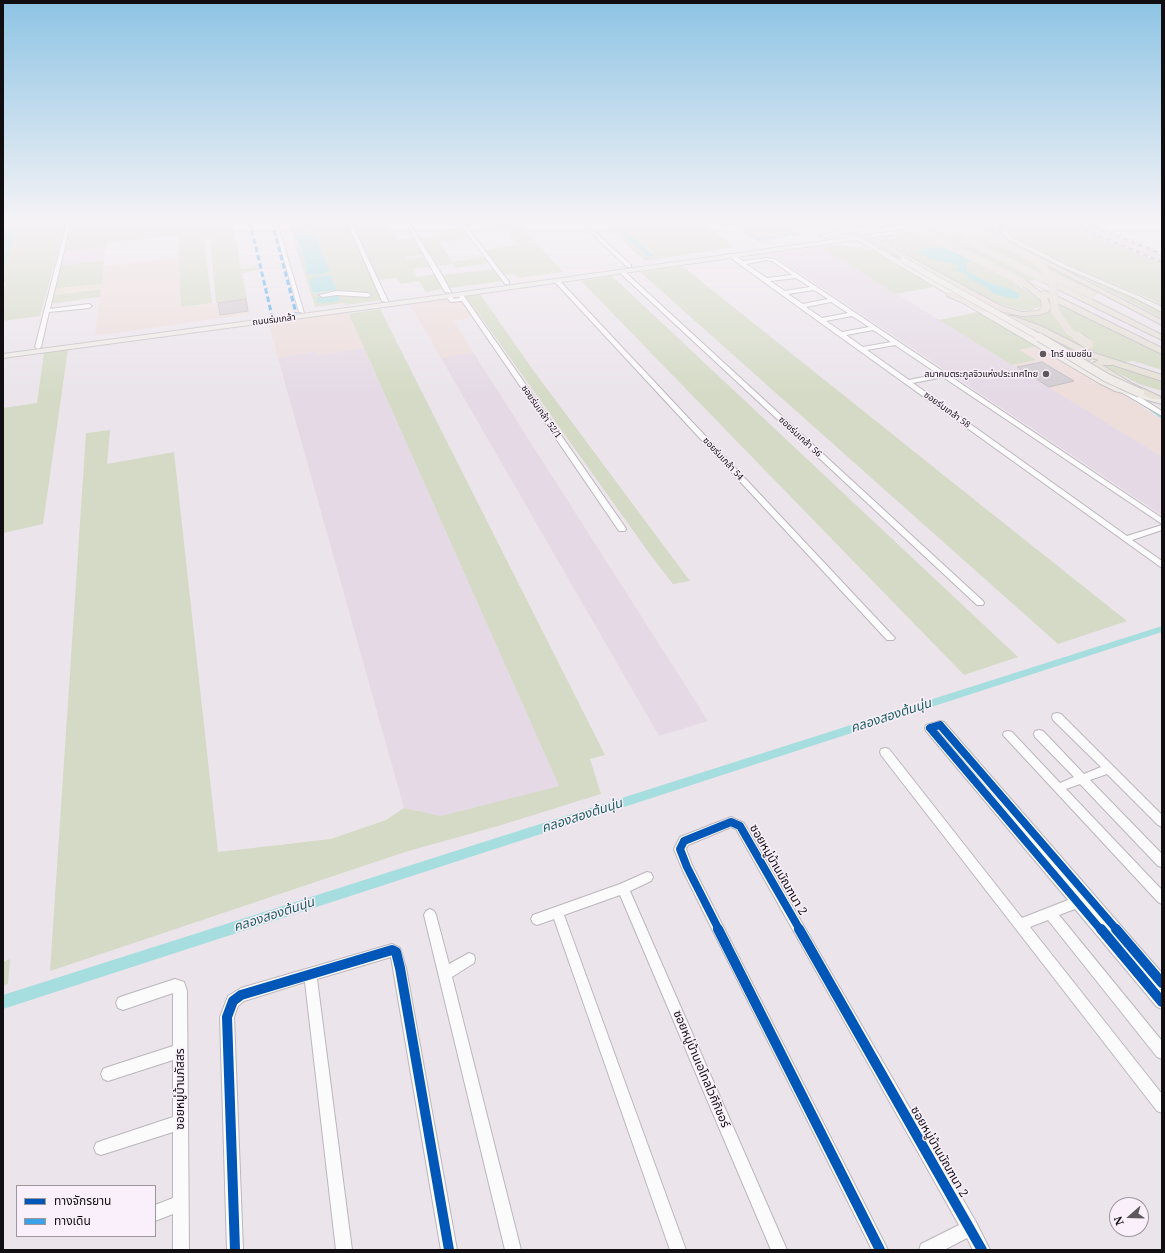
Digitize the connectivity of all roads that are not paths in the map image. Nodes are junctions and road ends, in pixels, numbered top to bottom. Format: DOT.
graph roads {
  1 [pos="55,280"];
  2 [pos="293,280"];
  3 [pos="375,280"];
  4 [pos="442,280"];
  5 [pos="505,280"];
  6 [pos="532,280"];
  7 [pos="553,280"];
  8 [pos="556,280"];
  9 [pos="630,280"];
  10 [pos="766,280"];
  11 [pos="803,280"];
  12 [pos="927,280"];
  13 [pos="940,280"];
  14 [pos="946,280"];
  15 [pos="1025,280"];
  16 [pos="1027,280"];
  17 [pos="1027,280"];
  18 [pos="1047,280"];
  19 [pos="1052,280"];
  20 [pos="1062,280"];
  21 [pos="1082,280"];
  22 [pos="1097,280"];
  23 [pos="508,284"];
  24 [pos="814,288"];
  25 [pos="784,293"];
  26 [pos="368,294"];
  27 [pos="448,294"];
  28 [pos="950,294"];
  29 [pos="322,295"];
  30 [pos="462,297"];
  31 [pos="832,300"];
  32 [pos="384,301"];
  33 [pos="88,306"];
  34 [pos="802,306"];
  35 [pos="1162,310"];
  36 [pos="47,311"];
  37 [pos="302,312"];
  38 [pos="852,314"];
  39 [pos="820,320"];
  40 [pos="1162,323"];
  41 [pos="873,328"];
  42 [pos="1162,329"];
  43 [pos="840,334"];
  44 [pos="1162,338"];
  45 [pos="895,342"];
  46 [pos="1162,344"];
  47 [pos="38,347"];
  48 [pos="862,349"];
  49 [pos="1162,351"];
  50 [pos="3,352"];
  51 [pos="3,356"];
  52 [pos="1121,365"];
  53 [pos="943,374"];
  54 [pos="1162,376"];
  55 [pos="907,382"];
  56 [pos="1118,389"];
  57 [pos="1159,400"];
  58 [pos="1149,405"];
  59 [pos="1162,414"];
  60 [pos="1162,522"];
  61 [pos="1162,527"];
  62 [pos="622,529"];
  63 [pos="1126,539"];
  64 [pos="1162,565"];
  65 [pos="980,603"];
  66 [pos="890,638"];
  67 [pos="1057,717"];
  68 [pos="1008,734"];
  69 [pos="1039,734"];
  70 [pos="885,752"];
  71 [pos="1108,769"];
  72 [pos="1082,779"];
  73 [pos="1058,788"];
  74 [pos="1162,822"];
  75 [pos="1162,862"];
  76 [pos="648,877"];
  77 [pos="622,888"];
  78 [pos="1088,897"];
  79 [pos="1162,898"];
  80 [pos="1077,902"];
  81 [pos="557,911"];
  82 [pos="1050,913"];
  83 [pos="430,915"];
  84 [pos="536,919"];
  85 [pos="1020,926"];
  86 [pos="469,959"];
  87 [pos="310,974"];
  88 [pos="444,974"];
  89 [pos="1162,983"];
  90 [pos="1162,1002"];
  91 [pos="123,1003"];
  92 [pos="180,1051"];
  93 [pos="1162,1052"];
  94 [pos="108,1074"];
  95 [pos="1162,1106"];
  96 [pos="181,1122"];
  97 [pos="101,1148"];
  98 [pos="181,1203"];
  99 [pos="156,1213"];
  100 [pos="970,1228"];
  101 [pos="181,1250"];
  102 [pos="236,1250"];
  103 [pos="344,1250"];
  104 [pos="449,1250"];
  105 [pos="512,1250"];
  106 [pos="678,1250"];
  107 [pos="779,1250"];
  108 [pos="880,1250"];
  109 [pos="927,1250"];
  110 [pos="982,1250"];
  1 -- 36 [label="street"];
  2 -- 37 [label="street"];
  3 -- 32 [label="street"];
  4 -- 27 [label="street"];
  5 -- 23 [label="street"];
  6 -- 23 [label="main road, ถนนร่มเกล้า"];
  7 -- 30 [label="main road, ถนนร่มเกล้า"];
  8 -- 66 [label="street, ซอยร่มเกล้า 54"];
  9 -- 65 [label="street, ซอยร่มเกล้า 56"];
  10 -- 25 [label="street, ซอยร่มเกล้า 58"];
  11 -- 24 [label="street"];
  12 -- 28 [label="main road"];
  13 -- 57 [label="main road, bridge"];
  14 -- 15 [label="highway"];
  16 -- 46 [label="highway"];
  17 -- 49 [label="highway"];
  18 -- 44 [label="highway, bridge"];
  19 -- 54 [label="highway, bridge"];
  20 -- 42 [label="highway, bridge"];
  21 -- 40 [label="highway"];
  22 -- 35 [label="main road"];
  23 -- 27 [label="main road, ถนนร่มเกล้า"];
  24 -- 25 [label="street"];
  24 -- 31 [label="street"];
  25 -- 34 [label="street, ซอยร่มเกล้า 58"];
  26 -- 29 [label="street"];
  27 -- 30 [label="main road, ถนนร่มเกล้า"];
  27 -- 32 [label="main road, ถนนร่มเกล้า"];
  27 -- 51 [label="main road, ถนนร่มเกล้า"];
  28 -- 52 [label="highway"];
  28 -- 56 [label="main road"];
  30 -- 62 [label="street, ซอยร่มเกล้า 52/1"];
  31 -- 34 [label="street"];
  31 -- 38 [label="street"];
  32 -- 37 [label="main road, ถนนร่มเกล้า"];
  33 -- 36 [label="street"];
  34 -- 39 [label="street, ซอยร่มเกล้า 58"];
  36 -- 47 [label="street"];
  37 -- 47 [label="main road, ถนนร่มเกล้า"];
  38 -- 39 [label="street"];
  38 -- 41 [label="street"];
  39 -- 43 [label="street, ซอยร่มเกล้า 58"];
  41 -- 43 [label="street"];
  41 -- 45 [label="street"];
  43 -- 48 [label="street, ซอยร่มเกล้า 58"];
  45 -- 48 [label="street"];
  45 -- 53 [label="street"];
  47 -- 50 [label="main road, ถนนร่มเกล้า"];
  48 -- 55 [label="street, ซอยร่มเกล้า 58"];
  52 -- 54 [label="highway"];
  52 -- 57 [label="highway"];
  53 -- 55 [label="street"];
  53 -- 60 [label="street"];
  55 -- 63 [label="street, ซอยร่มเกล้า 58"];
  56 -- 57 [label="main road"];
  56 -- 58 [label="street"];
  57 -- 58 [label="street"];
  58 -- 59 [label="street"];
  61 -- 63 [label="street"];
  63 -- 64 [label="street, ซอยร่มเกล้า 58"];
  67 -- 71 [label="street"];
  68 -- 73 [label="street"];
  69 -- 72 [label="street"];
  70 -- 85 [label="street"];
  71 -- 72 [label="street"];
  71 -- 74 [label="street"];
  72 -- 73 [label="street"];
  72 -- 75 [label="street"];
  73 -- 79 [label="street"];
  76 -- 77 [label="street"];
  77 -- 81 [label="street"];
  77 -- 107 [label="street, ซอยหมู่บ้านเอโทลไวกีกิชอร์"];
  78 -- 80 [label="street"];
  78 -- 80 [label="street"];
  78 -- 89 [label="street"];
  80 -- 82 [label="street"];
  80 -- 90 [label="street"];
  81 -- 84 [label="street"];
  81 -- 106 [label="street"];
  82 -- 85 [label="street"];
  82 -- 93 [label="street"];
  83 -- 88 [label="street"];
  85 -- 95 [label="street"];
  86 -- 88 [label="street"];
  87 -- 102 [label="street"];
  87 -- 103 [label="street"];
  87 -- 104 [label="street"];
  88 -- 105 [label="street"];
  91 -- 92 [label="street, ซอยหมู่บ้านภัสสร"];
  92 -- 94 [label="street"];
  92 -- 96 [label="street, ซอยหมู่บ้านภัสสร"];
  96 -- 97 [label="street"];
  96 -- 98 [label="street, ซอยหมู่บ้านภัสสร"];
  98 -- 99 [label="street"];
  98 -- 101 [label="street, ซอยหมู่บ้านภัสสร"];
  100 -- 108 [label="street, ซอยหมู่บ้านมัณฑนา 2"];
  100 -- 109 [label="street"];
  100 -- 110 [label="street, ซอยหมู่บ้านมัณฑนา 2"];
}
